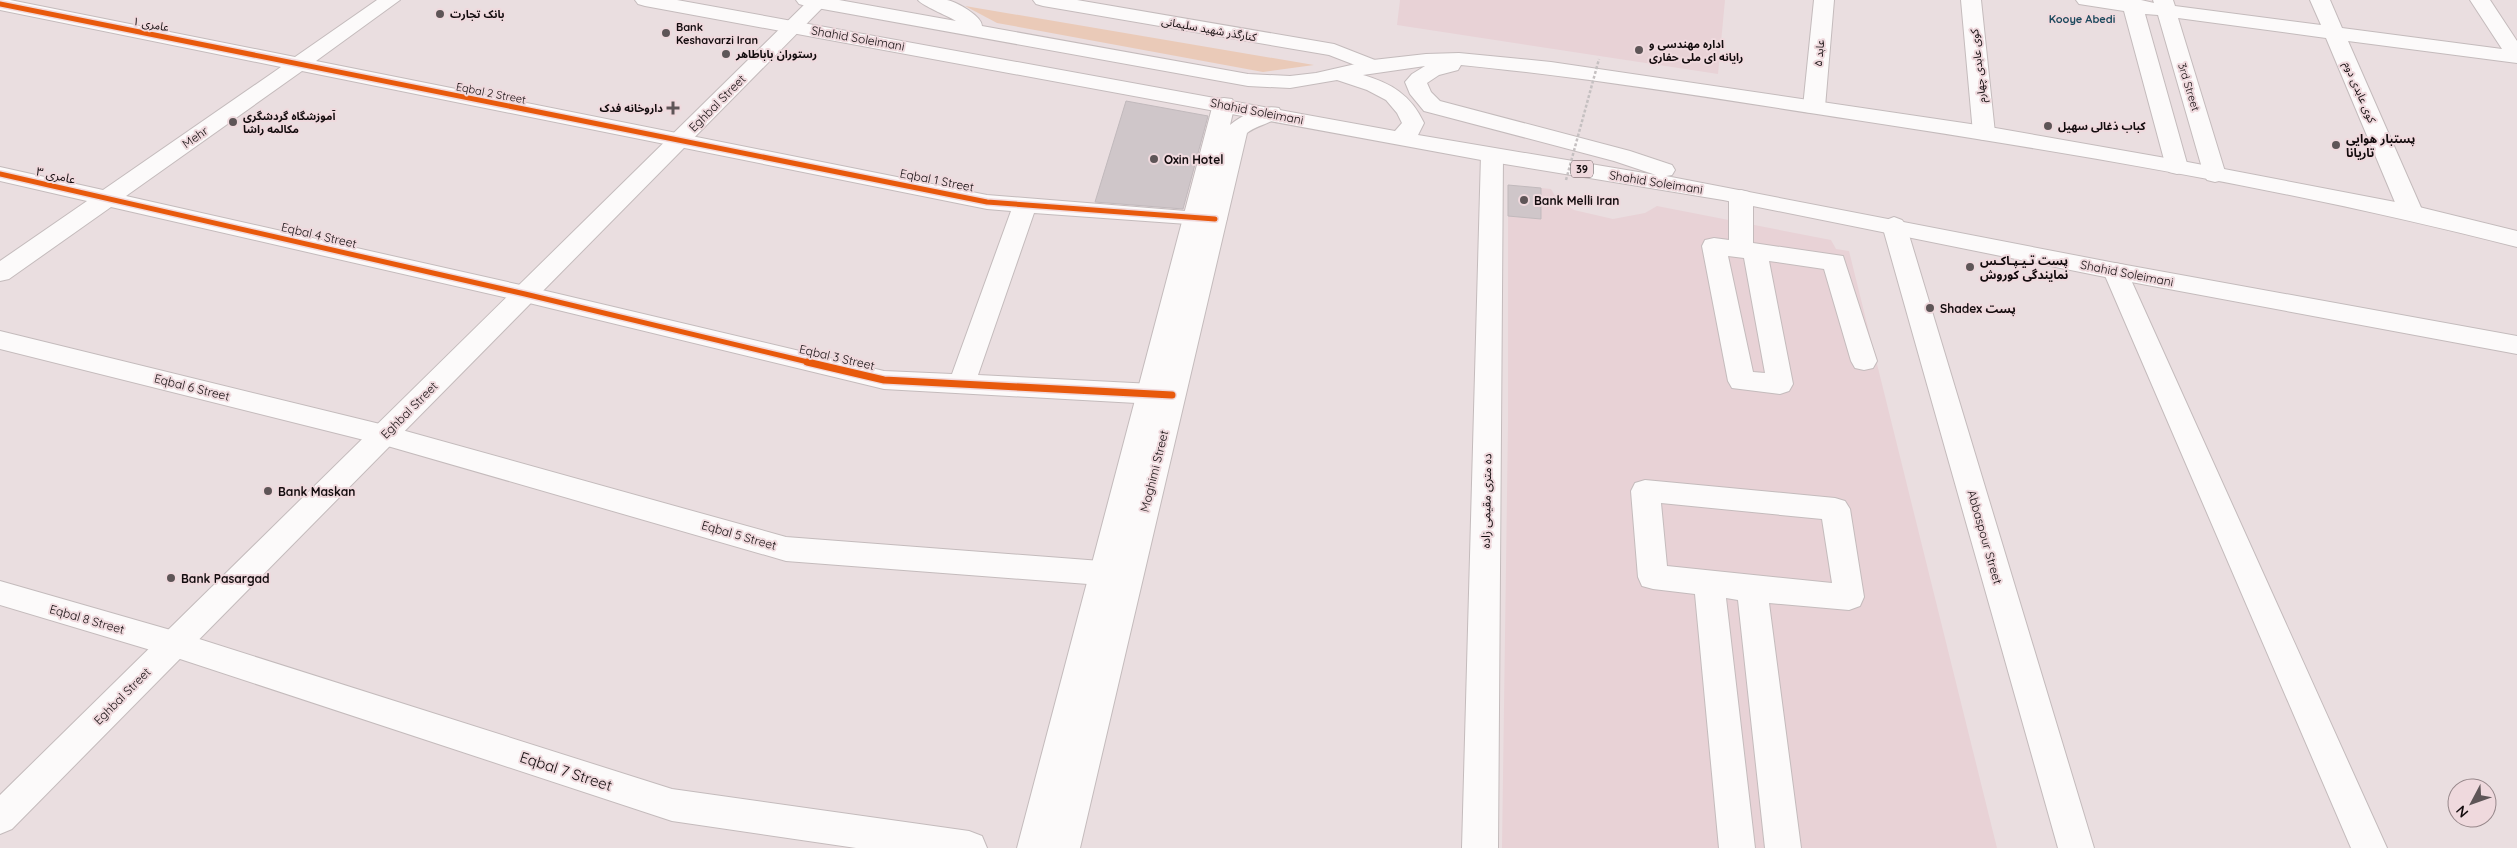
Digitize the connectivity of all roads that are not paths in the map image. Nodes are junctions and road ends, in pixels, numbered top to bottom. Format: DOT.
graph roads {
  1 [pos="390,0"];
  2 [pos="645,0"];
  3 [pos="928,0"];
  4 [pos="1043,0"];
  5 [pos="1824,0"];
  6 [pos="1971,0"];
  7 [pos="2086,0"];
  8 [pos="2320,0"];
  9 [pos="2480,0"];
  10 [pos="812,1"];
  11 [pos="2132,3"];
  12 [pos="2167,3"];
  13 [pos="0,4"];
  14 [pos="794,26"];
  15 [pos="2332,26"];
  16 [pos="987,33"];
  17 [pos="2514,52"];
  18 [pos="299,64"];
  19 [pos="1492,64"];
  20 [pos="1373,66"];
  21 [pos="1337,74"];
  22 [pos="1224,104"];
  23 [pos="1814,106"];
  24 [pos="1270,113"];
  25 [pos="1984,133"];
  26 [pos="1398,137"];
  27 [pos="679,141"];
  28 [pos="1492,154"];
  29 [pos="2177,167"];
  30 [pos="0,174"];
  31 [pos="2215,175"];
  32 [pos="1732,195"];
  33 [pos="107,198"];
  34 [pos="1025,204"];
  35 [pos="2411,212"];
  36 [pos="1205,218"];
  37 [pos="1894,225"];
  38 [pos="2517,239"];
  39 [pos="1748,250"];
  40 [pos="2115,271"];
  41 [pos="0,273"];
  42 [pos="525,294"];
  43 [pos="0,340"];
  44 [pos="2517,345"];
  45 [pos="1864,361"];
  46 [pos="962,384"];
  47 [pos="1161,394"];
  48 [pos="384,435"];
  49 [pos="1117,574"];
  50 [pos="1708,584"];
  51 [pos="1752,589"];
  52 [pos="0,593"];
  53 [pos="174,644"];
  54 [pos="0,818"];
  55 [pos="969,848"];
  56 [pos="1035,848"];
  57 [pos="1062,848"];
  58 [pos="1480,848"];
  59 [pos="1737,848"];
  60 [pos="1783,848"];
  61 [pos="2076,848"];
  62 [pos="2369,848"];
  1 -- 18 [label="main road, Mehr"];
  2 -- 14 [label="main road, Shahid Soleimani / 39"];
  3 -- 16 [label="main road"];
  4 -- 20 [label="main road, کنارگذر شهید سلیمانی"];
  5 -- 23 [label="main road, عابد ۵"];
  6 -- 25 [label="main road, کوی عابدی چهارم"];
  7 -- 11 [label="main road"];
  8 -- 15 [label="main road, کوی عابدی دوم"];
  9 -- 17 [label="main road"];
  10 -- 14 [label="main road, Eghbal Street"];
  10 -- 16 [label="main road"];
  11 -- 12 [label="main road"];
  11 -- 29 [label="main road"];
  12 -- 15 [label="main road"];
  12 -- 31 [label="main road, 3rd Street"];
  13 -- 18 [label="main road, عامری ۱"];
  14 -- 22 [label="main road, Shahid Soleimani / 39"];
  14 -- 27 [label="main road, Eghbal Street"];
  15 -- 17 [label="main road"];
  15 -- 35 [label="main road, کوی عابدی دوم"];
  16 -- 21 [label="main road"];
  18 -- 27 [label="main road, Eqbal 2 Street"];
  18 -- 33 [label="main road, Mehr"];
  19 -- 20 [label="main road"];
  19 -- 23 [label="main road"];
  19 -- 32 [label="main road"];
  20 -- 21 [label="main road"];
  21 -- 26 [label="main road"];
  22 -- 24 [label="main road, Shahid Soleimani / 39"];
  22 -- 36 [label="main road, Moghimi Street"];
  23 -- 25 [label="main road"];
  24 -- 26 [label="main road, Shahid Soleimani / 39"];
  24 -- 36 [label="main road, Moghimi Street"];
  25 -- 29 [label="main road"];
  26 -- 28 [label="main road, Shahid Soleimani / 39"];
  27 -- 34 [label="main road, Eqbal 1 Street"];
  27 -- 42 [label="main road, Eghbal Street"];
  28 -- 32 [label="main road, Shahid Soleimani / 39"];
  28 -- 58 [label="main road, ده متری مقیمی زاده"];
  29 -- 31 [label="main road"];
  30 -- 33 [label="main road, عامری ۳"];
  31 -- 35 [label="main road"];
  32 -- 37 [label="main road, Shahid Soleimani / 39"];
  32 -- 39 [label="main road"];
  33 -- 41 [label="main road, Mehr"];
  33 -- 42 [label="main road, Eqbal 4 Street"];
  34 -- 36 [label="main road, Eqbal 1 Street"];
  34 -- 46 [label="main road"];
  35 -- 38 [label="main road"];
  36 -- 47 [label="main road, Moghimi Street"];
  37 -- 40 [label="main road, Shahid Soleimani / 39"];
  37 -- 61 [label="main road, Abbaspour Street"];
  39 -- 39 [label="main road"];
  39 -- 45 [label="main road"];
  40 -- 44 [label="main road, Shahid Soleimani / 39"];
  40 -- 62 [label="main road"];
  42 -- 46 [label="main road, Eqbal 3 Street"];
  42 -- 48 [label="main road, Eghbal Street"];
  43 -- 48 [label="main road, Eqbal 6 Street"];
  46 -- 47 [label="main road, Eqbal 3 Street"];
  47 -- 49 [label="main road, Moghimi Street"];
  48 -- 49 [label="main road, Eqbal 5 Street"];
  48 -- 53 [label="main road, Eghbal Street"];
  49 -- 56 [label="main road, Moghimi Street"];
  49 -- 57 [label="main road, Moghimi Street"];
  50 -- 51 [label="main road"];
  50 -- 51 [label="main road"];
  50 -- 59 [label="main road"];
  51 -- 60 [label="main road"];
  52 -- 53 [label="main road, Eqbal 8 Street"];
  53 -- 54 [label="main road, Eghbal Street"];
  53 -- 55 [label="main road, Eqbal 7 Street"];
}
